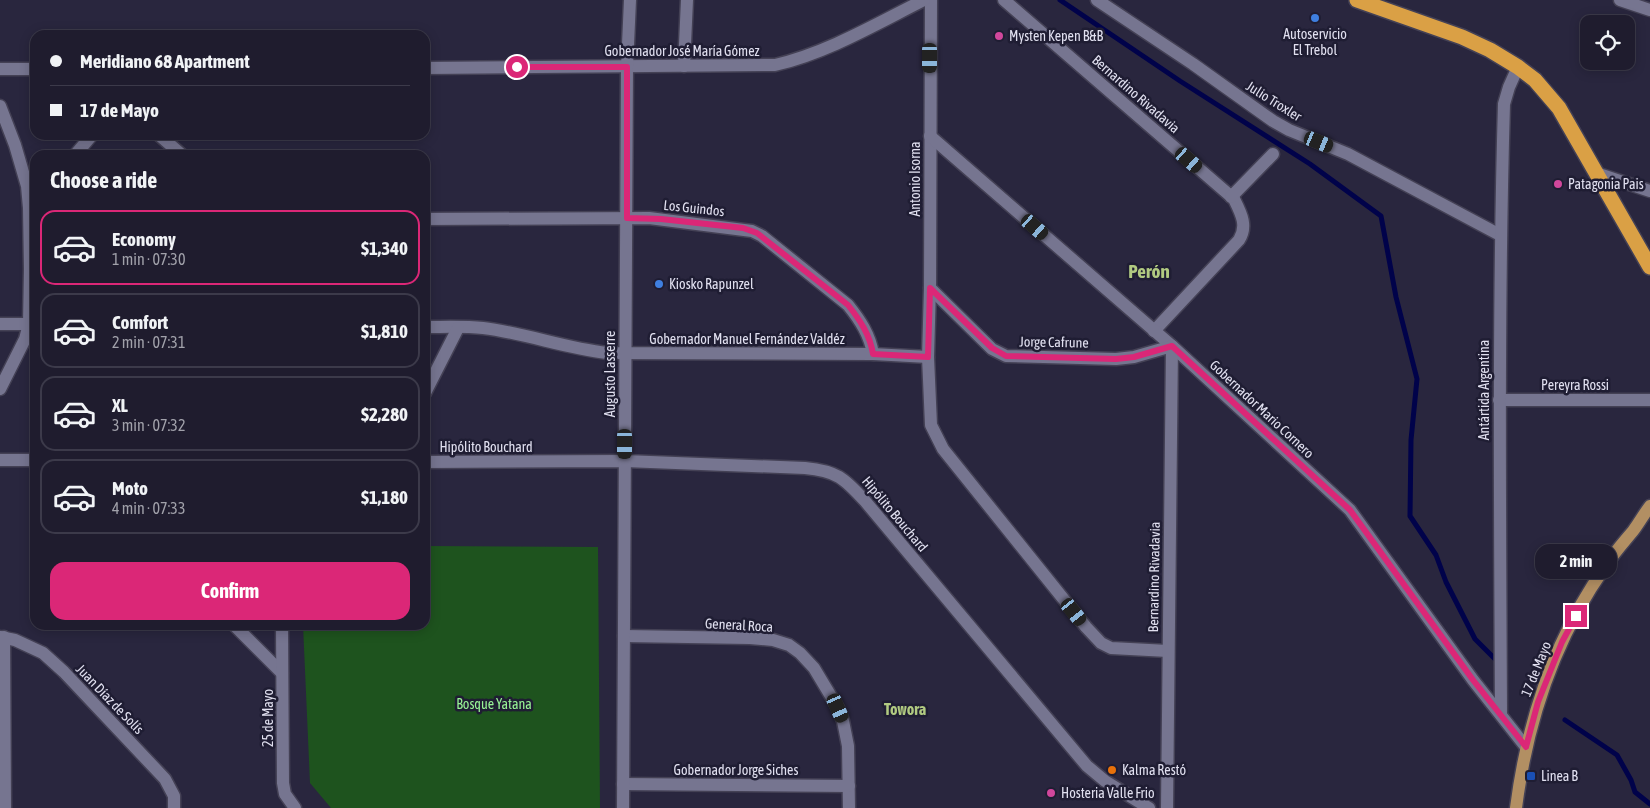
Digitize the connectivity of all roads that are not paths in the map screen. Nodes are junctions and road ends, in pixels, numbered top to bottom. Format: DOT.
graph roads {
  1 [pos="630,0"];
  2 [pos="687,0"];
  3 [pos="924,0"];
  4 [pos="930,0"];
  5 [pos="1004,0"];
  6 [pos="1097,0"];
  7 [pos="1357,0"];
  8 [pos="1620,0"];
  9 [pos="1650,10"];
  10 [pos="684,66"];
  11 [pos="627,67"];
  12 [pos="1518,67"];
  13 [pos="430,68"];
  14 [pos="0,69"];
  15 [pos="30,69"];
  16 [pos="0,106"];
  17 [pos="930,136"];
  18 [pos="88,140"];
  19 [pos="165,140"];
  20 [pos="79,150"];
  21 [pos="176,150"];
  22 [pos="1273,154"];
  23 [pos="1596,173"];
  24 [pos="1650,191"];
  25 [pos="1232,196"];
  26 [pos="30,197"];
  27 [pos="627,218"];
  28 [pos="430,219"];
  29 [pos="1500,235"];
  30 [pos="1650,267"];
  31 [pos="930,288"];
  32 [pos="0,324"];
  33 [pos="30,324"];
  34 [pos="430,327"];
  35 [pos="30,328"];
  36 [pos="458,328"];
  37 [pos="1154,331"];
  38 [pos="1172,346"];
  39 [pos="625,354"];
  40 [pos="873,354"];
  41 [pos="928,357"];
  42 [pos="430,383"];
  43 [pos="0,389"];
  44 [pos="1499,400"];
  45 [pos="1650,400"];
  46 [pos="0,460"];
  47 [pos="30,460"];
  48 [pos="625,461"];
  49 [pos="430,462"];
  50 [pos="1650,506"];
  51 [pos="1650,516"];
  52 [pos="1634,530"];
  53 [pos="239,630"];
  54 [pos="282,630"];
  55 [pos="624,636"];
  56 [pos="2,637"];
  57 [pos="1168,651"];
  58 [pos="282,672"];
  59 [pos="1501,715"];
  60 [pos="1526,747"];
  61 [pos="623,784"];
  62 [pos="849,786"];
  63 [pos="4,808"];
  64 [pos="174,808"];
  65 [pos="295,808"];
  66 [pos="623,808"];
  67 [pos="848,808"];
  68 [pos="1149,808"];
  69 [pos="1167,808"];
  70 [pos="1516,808"];
  1 -- 11 [label="street, Augusto Lasserre"];
  2 -- 10 [label="street"];
  3 -- 10 [label="street, Gobernador José María Gómez"];
  4 -- 17 [label="street, Antonio Isorna"];
  5 -- 25 [label="street, Bernardino Rivadavia"];
  6 -- 29 [label="street, Julio Troxler"];
  7 -- 12 [label="highway"];
  8 -- 9 [label="street"];
  10 -- 11 [label="street, Gobernador José María Gómez"];
  11 -- 13 [label="street, Gobernador José María Gómez"];
  11 -- 27 [label="street, Augusto Lasserre"];
  12 -- 23 [label="highway"];
  12 -- 29 [label="street, Antártida Argentina"];
  14 -- 15 [label="street"];
  16 -- 26 [label="street"];
  17 -- 31 [label="street, Antonio Isorna"];
  17 -- 37 [label="street, Gobernador Mario Cornero"];
  18 -- 20 [label="street"];
  19 -- 21 [label="street"];
  22 -- 25 [label="street"];
  23 -- 24 [label="street"];
  23 -- 30 [label="highway"];
  25 -- 37 [label="street, Bernardino Rivadavia"];
  27 -- 28 [label="street, Los Guindos"];
  27 -- 39 [label="street, Augusto Lasserre"];
  27 -- 40 [label="street, Los Guindos"];
  29 -- 44 [label="street, Antártida Argentina"];
  31 -- 38 [label="street, Jorge Cafrune"];
  31 -- 41 [label="street, Antonio Isorna"];
  32 -- 33 [label="street"];
  34 -- 36 [label="street, Gobernador Manuel Fernández Valdéz"];
  35 -- 43 [label="street"];
  36 -- 39 [label="street, Gobernador Manuel Fernández Valdéz"];
  36 -- 42 [label="street"];
  37 -- 38 [label="street, Gobernador Mario Cornero"];
  38 -- 57 [label="street, Bernardino Rivadavia"];
  38 -- 59 [label="street, Gobernador Mario Cornero"];
  39 -- 40 [label="street, Gobernador Manuel Fernández Valdéz"];
  39 -- 48 [label="street, Augusto Lasserre"];
  40 -- 41 [label="street, Gobernador Manuel Fernández Valdéz"];
  41 -- 57 [label="street"];
  44 -- 45 [label="street, Pereyra Rossi"];
  44 -- 59 [label="street, Antártida Argentina"];
  46 -- 47 [label="street"];
  48 -- 49 [label="street, Hipólito Bouchard"];
  48 -- 55 [label="street, Augusto Lasserre"];
  48 -- 68 [label="street, Hipólito Bouchard"];
  50 -- 52 [label="main road, 17 de Mayo"];
  51 -- 52 [label="main road, 17 de Mayo"];
  52 -- 60 [label="main road, 17 de Mayo"];
  53 -- 58 [label="street"];
  54 -- 58 [label="street, 25 de Mayo"];
  55 -- 61 [label="street, Augusto Lasserre"];
  55 -- 62 [label="street, General Roca"];
  56 -- 63 [label="street"];
  56 -- 64 [label="street, Juan Díaz de Solís"];
  57 -- 69 [label="street, Bernardino Rivadavia"];
  58 -- 65 [label="street, 25 de Mayo"];
  59 -- 60 [label="street, Gobernador Mario Cornero"];
  60 -- 70 [label="main road, 17 de Mayo"];
  61 -- 62 [label="street, Gobernador Jorge Siches"];
  61 -- 66 [label="street, Augusto Lasserre"];
  62 -- 67 [label="street, General Roca"];
}
